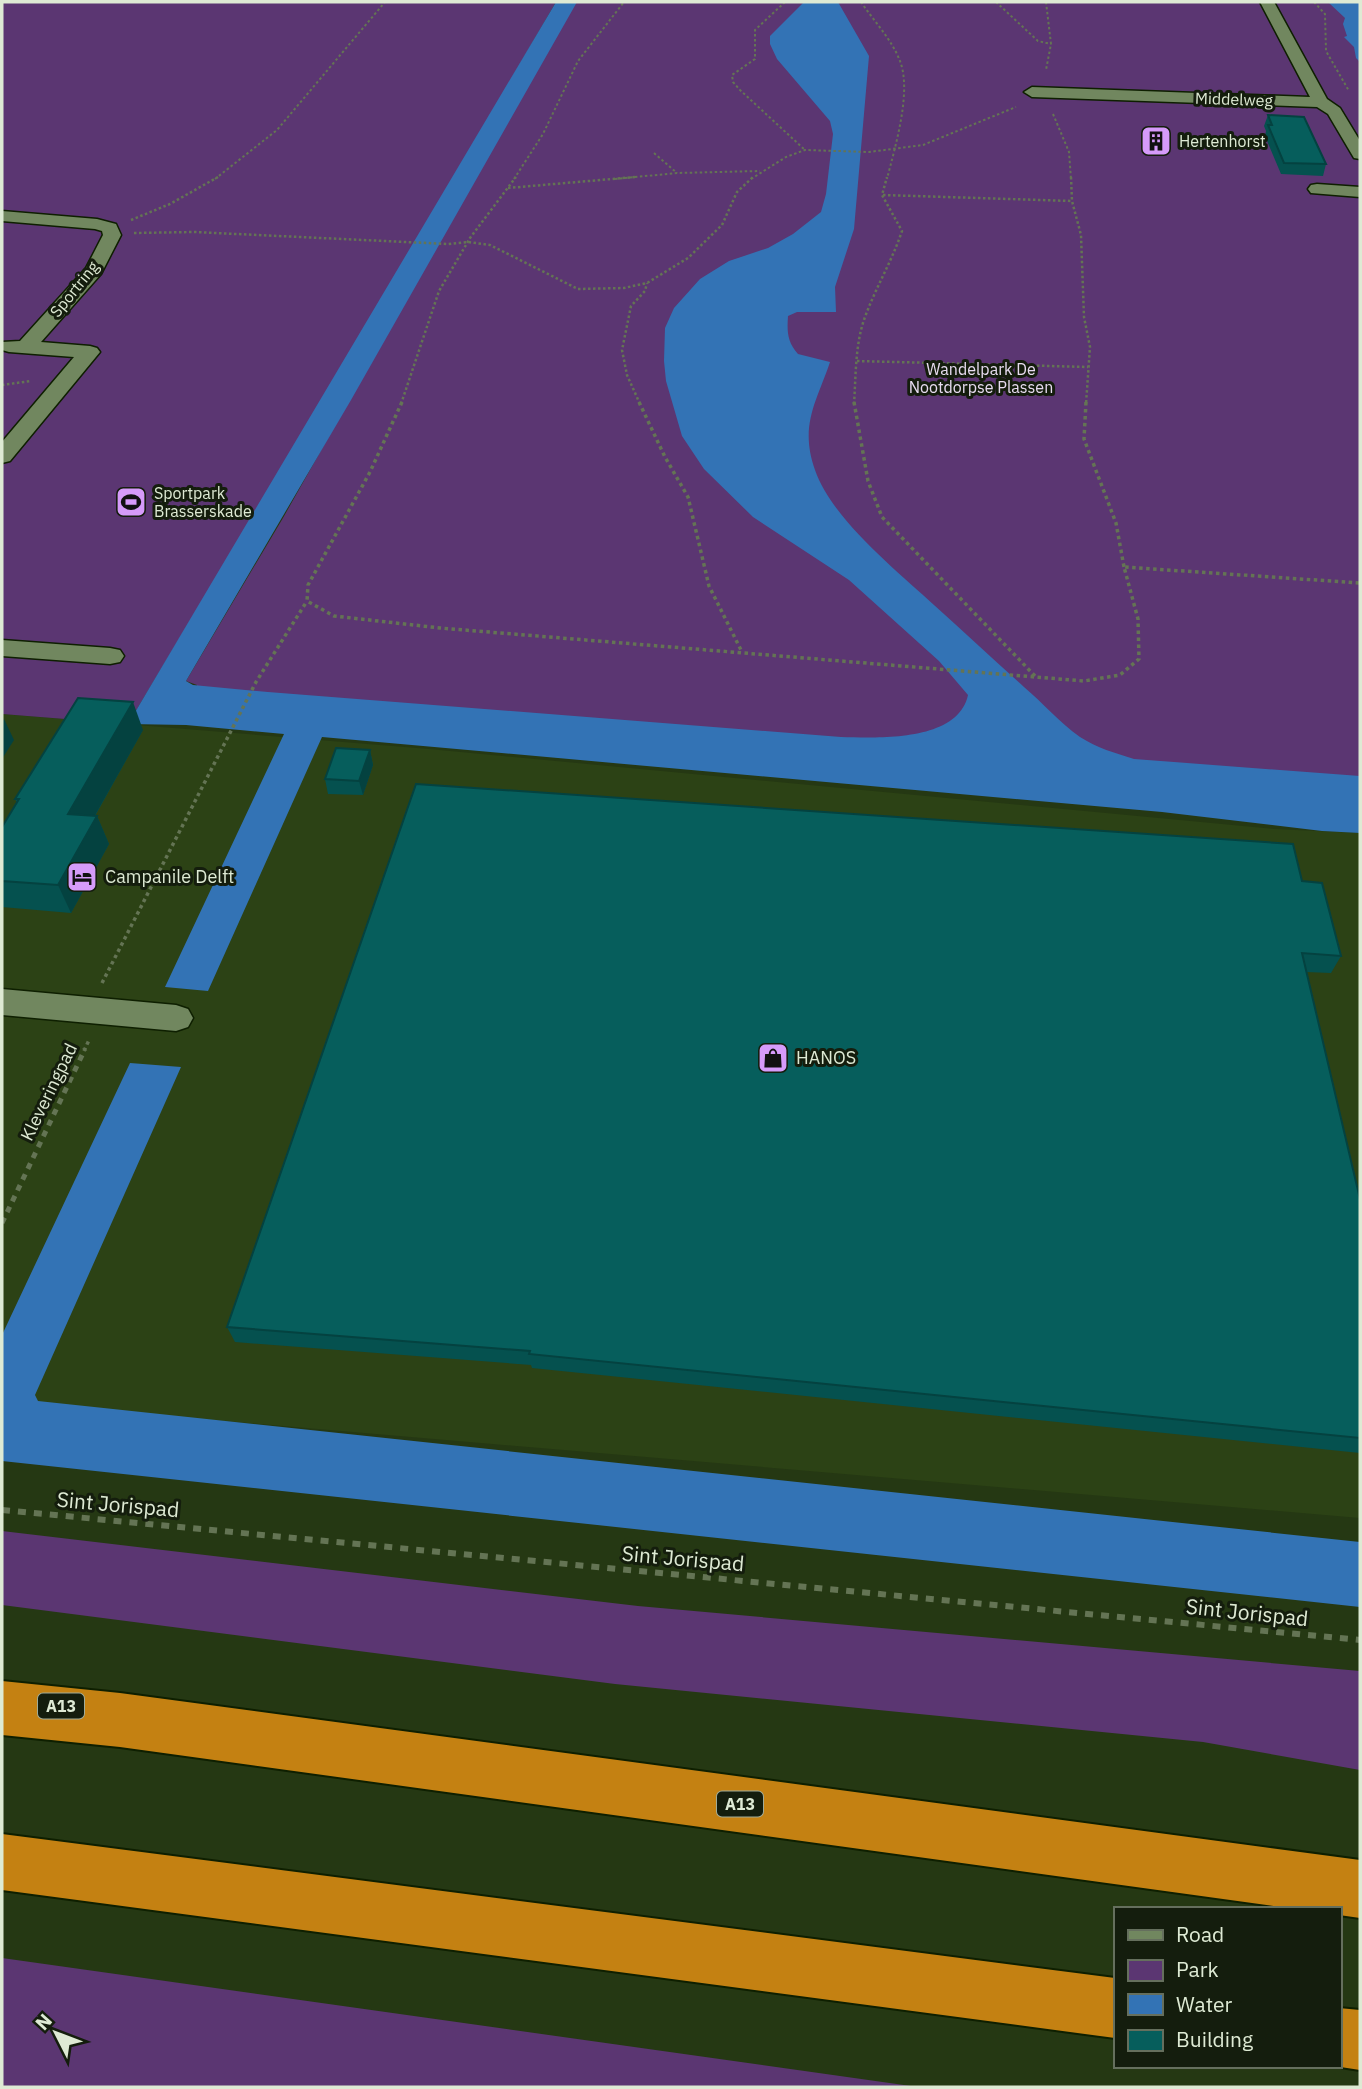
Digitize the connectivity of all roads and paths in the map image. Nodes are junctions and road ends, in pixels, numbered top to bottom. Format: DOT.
graph roads {
  1 [pos="385,2"];
  2 [pos="624,2"];
  3 [pos="785,2"];
  4 [pos="861,2"];
  5 [pos="996,2"];
  6 [pos="1046,2"];
  7 [pos="1267,2"];
  8 [pos="1314,2"];
  9 [pos="1051,44"];
  10 [pos="1038,92"];
  11 [pos="1352,95"];
  12 [pos="1321,102"];
  13 [pos="805,150"];
  14 [pos="894,150"];
  15 [pos="654,153"];
  16 [pos="1360,154"];
  17 [pos="761,171"];
  18 [pos="677,173"];
  19 [pos="508,188"];
  20 [pos="1317,189"];
  21 [pos="1360,192"];
  22 [pos="882,195"];
  23 [pos="1072,201"];
  24 [pos="2,216"];
  25 [pos="111,232"];
  26 [pos="468,242"];
  27 [pos="647,283"];
  28 [pos="2,345"];
  29 [pos="26,347"];
  30 [pos="857,361"];
  31 [pos="1088,367"];
  32 [pos="2,456"];
  33 [pos="1124,567"];
  34 [pos="1360,583"];
  35 [pos="307,601"];
  36 [pos="2,648"];
  37 [pos="742,652"];
  38 [pos="110,656"];
  39 [pos="1035,677"];
  40 [pos="2,1002"];
  41 [pos="96,1011"];
  42 [pos="176,1018"];
  43 [pos="2,1223"];
  44 [pos="2,1510"];
  45 [pos="1360,1640"];
  46 [pos="2,1691"];
  47 [pos="2,1708"];
  48 [pos="121,1720"];
  49 [pos="2,1862"];
  50 [pos="1360,1889"];
  51 [pos="1114,2008"];
  52 [pos="1341,2038"];
  53 [pos="1360,2040"];
  1 -- 25 [label="path"];
  2 -- 19 [label="path, Kleveringpad"];
  3 -- 13 [label="path"];
  4 -- 14 [label="path"];
  5 -- 9 [label="path"];
  6 -- 9 [label="path"];
  7 -- 12 [label="street"];
  8 -- 11 [label="path"];
  9 -- 10 [label="path"];
  10 -- 12 [label="street, Middelweg"];
  10 -- 14 [label="path"];
  10 -- 23 [label="path"];
  12 -- 16 [label="street"];
  13 -- 14 [label="path"];
  13 -- 17 [label="path"];
  14 -- 22 [label="path"];
  15 -- 18 [label="path"];
  17 -- 18 [label="path"];
  17 -- 27 [label="path"];
  18 -- 19 [label="path"];
  19 -- 26 [label="path, Kleveringpad"];
  20 -- 21 [label="street"];
  22 -- 23 [label="path"];
  22 -- 30 [label="path"];
  23 -- 31 [label="path"];
  24 -- 25 [label="street"];
  25 -- 26 [label="path"];
  25 -- 29 [label="street, Sportring"];
  26 -- 27 [label="path"];
  26 -- 35 [label="path, Kleveringpad"];
  27 -- 37 [label="path"];
  28 -- 29 [label="street"];
  29 -- 32 [label="street"];
  30 -- 31 [label="path"];
  30 -- 39 [label="path"];
  31 -- 33 [label="path"];
  33 -- 34 [label="path"];
  33 -- 39 [label="path"];
  35 -- 37 [label="path"];
  35 -- 41 [label="path, Kleveringpad"];
  36 -- 38 [label="street"];
  37 -- 39 [label="path"];
  40 -- 41 [label="street"];
  41 -- 42 [label="street"];
  41 -- 43 [label="path, Kleveringpad"];
  44 -- 45 [label="path, Sint Jorispad"];
  46 -- 48 [label="highway, A13"];
  47 -- 48 [label="highway, A13"];
  48 -- 50 [label="highway, A13"];
  49 -- 51 [label="highway"];
  52 -- 53 [label="highway"];
}
